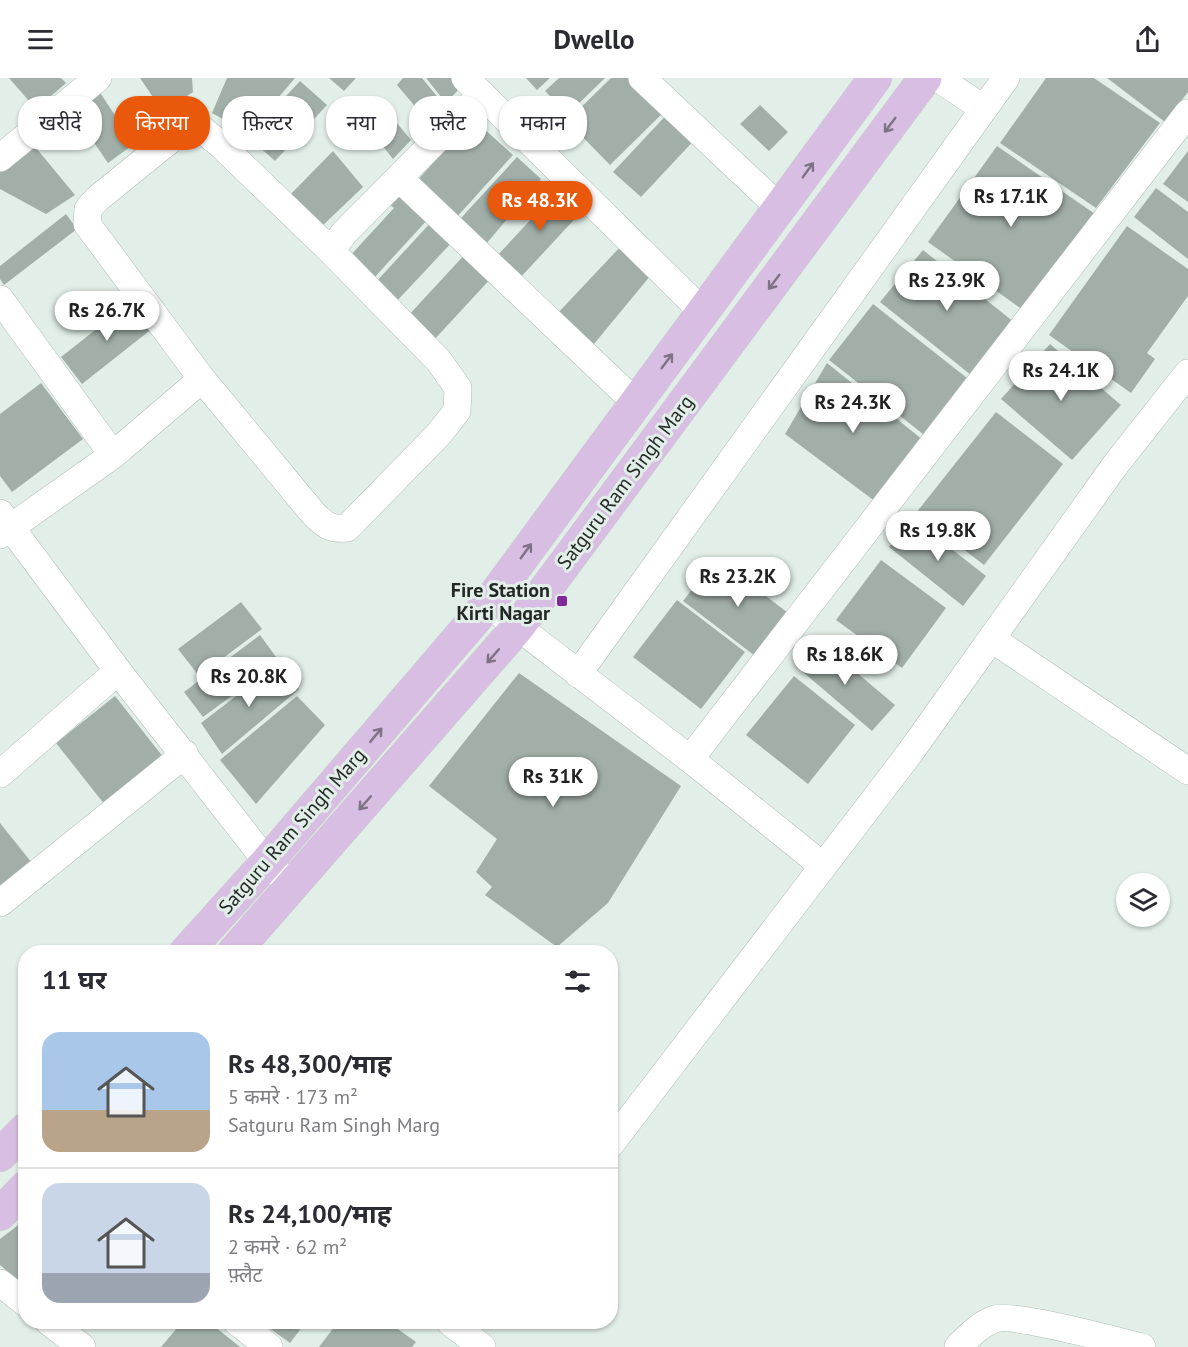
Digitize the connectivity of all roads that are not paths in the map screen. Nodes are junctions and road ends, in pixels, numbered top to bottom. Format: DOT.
graph roads {
  1 [pos="98,78"];
  2 [pos="642,78"];
  3 [pos="875,78"];
  4 [pos="925,78"];
  5 [pos="938,78"];
  6 [pos="1006,78"];
  7 [pos="474,86"];
  8 [pos="984,109"];
  9 [pos="1188,113"];
  10 [pos="0,158"];
  11 [pos="399,178"];
  12 [pos="780,208"];
  13 [pos="331,250"];
  14 [pos="0,299"];
  15 [pos="704,312"];
  16 [pos="1188,373"];
  17 [pos="202,379"];
  18 [pos="636,403"];
  19 [pos="114,455"];
  20 [pos="4,525"];
  21 [pos="488,604"];
  22 [pos="517,628"];
  23 [pos="992,639"];
  24 [pos="118,671"];
  25 [pos="578,674"];
  26 [pos="185,754"];
  27 [pos="690,759"];
  28 [pos="1188,771"];
  29 [pos="0,774"];
  30 [pos="267,862"];
  31 [pos="823,866"];
  32 [pos="292,887"];
  33 [pos="0,903"];
  34 [pos="192,945"];
  35 [pos="240,945"];
  36 [pos="618,1134"];
  37 [pos="18,1137"];
  38 [pos="0,1155"];
  39 [pos="18,1195"];
  40 [pos="0,1214"];
  41 [pos="0,1283"];
  42 [pos="18,1297"];
  43 [pos="58,1329"];
  44 [pos="246,1329"];
  45 [pos="82,1347"];
  46 [pos="269,1347"];
  47 [pos="958,1347"];
  48 [pos="1142,1347"];
  1 -- 10 [label="street"];
  2 -- 12 [label="street"];
  12 -- 3 [label="main road, Satguru Ram Singh Marg, one-way"];
  4 -- 22 [label="main road, Satguru Ram Singh Marg, one-way"];
  5 -- 8 [label="street"];
  6 -- 8 [label="street"];
  7 -- 11 [label="street"];
  7 -- 15 [label="street"];
  8 -- 25 [label="street"];
  9 -- 27 [label="street"];
  11 -- 13 [label="street"];
  11 -- 18 [label="street"];
  12 -- 15 [label="main road, Satguru Ram Singh Marg"];
  13 -- 17 [label="street"];
  13 -- 17 [label="street"];
  14 -- 19 [label="street"];
  18 -- 15 [label="main road, Satguru Ram Singh Marg, one-way"];
  16 -- 23 [label="street"];
  17 -- 19 [label="street"];
  21 -- 18 [label="main road, Satguru Ram Singh Marg, one-way"];
  19 -- 20 [label="street"];
  20 -- 24 [label="street"];
  21 -- 22 [label="street"];
  30 -- 21 [label="main road, Satguru Ram Singh Marg, one-way"];
  22 -- 25 [label="street"];
  22 -- 32 [label="main road, Satguru Ram Singh Marg, one-way"];
  23 -- 28 [label="street"];
  23 -- 31 [label="street"];
  24 -- 26 [label="street"];
  24 -- 29 [label="street"];
  25 -- 27 [label="street"];
  26 -- 30 [label="street"];
  26 -- 33 [label="street"];
  27 -- 31 [label="street"];
  30 -- 32 [label="street"];
  30 -- 34 [label="main road, Satguru Ram Singh Marg"];
  31 -- 36 [label="street"];
  32 -- 35 [label="main road, Satguru Ram Singh Marg"];
  37 -- 38 [label="main road"];
  39 -- 40 [label="main road"];
  41 -- 42 [label="street"];
  43 -- 45 [label="street"];
  44 -- 46 [label="street"];
  47 -- 48 [label="street"];
}
